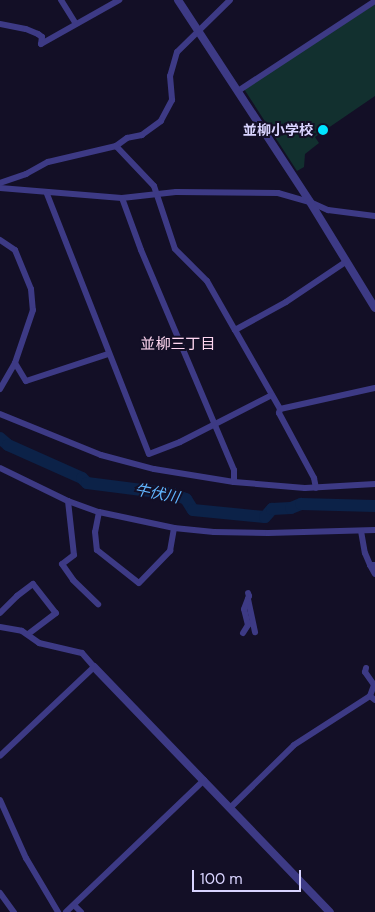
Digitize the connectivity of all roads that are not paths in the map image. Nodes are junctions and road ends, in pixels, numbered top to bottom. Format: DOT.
graph roads {
  1 [pos="61,0"];
  2 [pos="119,0"];
  3 [pos="178,0"];
  4 [pos="230,0"];
  5 [pos="375,1"];
  6 [pos="0,24"];
  7 [pos="76,24"];
  8 [pos="197,30"];
  9 [pos="238,90"];
  10 [pos="116,146"];
  11 [pos="0,182"];
  12 [pos="0,188"];
  13 [pos="46,194"];
  14 [pos="157,195"];
  15 [pos="122,198"];
  16 [pos="310,202"];
  17 [pos="375,216"];
  18 [pos="0,240"];
  19 [pos="347,261"];
  20 [pos="375,308"];
  21 [pos="235,330"];
  22 [pos="108,354"];
  23 [pos="15,364"];
  24 [pos="375,388"];
  25 [pos="0,389"];
  26 [pos="272,395"];
  27 [pos="280,408"];
  28 [pos="0,414"];
  29 [pos="214,425"];
  30 [pos="0,468"];
  31 [pos="234,482"];
  32 [pos="375,484"];
  33 [pos="316,488"];
  34 [pos="68,501"];
  35 [pos="99,512"];
  36 [pos="174,528"];
  37 [pos="375,530"];
  38 [pos="361,531"];
  39 [pos="373,565"];
  40 [pos="375,574"];
  41 [pos="98,604"];
  42 [pos="0,613"];
  43 [pos="0,627"];
  44 [pos="255,632"];
  45 [pos="243,633"];
  46 [pos="28,634"];
  47 [pos="94,667"];
  48 [pos="366,668"];
  49 [pos="373,698"];
  50 [pos="0,756"];
  51 [pos="204,780"];
  52 [pos="0,800"];
  53 [pos="230,807"];
  54 [pos="1,898"];
  55 [pos="74,905"];
  56 [pos="14,912"];
  57 [pos="58,912"];
  58 [pos="66,912"];
  59 [pos="81,912"];
  60 [pos="330,912"];
  1 -- 7 [label="street"];
  2 -- 7 [label="street"];
  3 -- 8 [label="street"];
  4 -- 8 [label="street"];
  5 -- 9 [label="street"];
  6 -- 7 [label="street"];
  8 -- 9 [label="street"];
  8 -- 10 [label="street"];
  9 -- 16 [label="street"];
  10 -- 11 [label="street"];
  10 -- 14 [label="street"];
  12 -- 13 [label="street"];
  13 -- 15 [label="street"];
  13 -- 22 [label="street"];
  14 -- 15 [label="street"];
  14 -- 16 [label="street"];
  14 -- 21 [label="street"];
  15 -- 29 [label="street"];
  16 -- 17 [label="street"];
  16 -- 19 [label="street"];
  18 -- 23 [label="street"];
  19 -- 20 [label="street"];
  19 -- 21 [label="street"];
  21 -- 26 [label="street"];
  22 -- 23 [label="street"];
  22 -- 29 [label="street"];
  23 -- 25 [label="street"];
  24 -- 27 [label="street"];
  26 -- 27 [label="street"];
  26 -- 29 [label="street"];
  27 -- 33 [label="street"];
  28 -- 31 [label="street"];
  29 -- 31 [label="street"];
  30 -- 34 [label="street"];
  31 -- 33 [label="street"];
  32 -- 33 [label="street"];
  34 -- 35 [label="street"];
  34 -- 41 [label="street"];
  35 -- 36 [label="street"];
  35 -- 36 [label="street"];
  36 -- 38 [label="street"];
  37 -- 38 [label="street"];
  38 -- 39 [label="street"];
  39 -- 40 [label="street"];
  42 -- 46 [label="street"];
  43 -- 46 [label="street"];
  44 -- 45 [label="street"];
  46 -- 47 [label="street"];
  47 -- 50 [label="street"];
  47 -- 51 [label="street"];
  48 -- 49 [label="street"];
  49 -- 53 [label="street"];
  51 -- 53 [label="street"];
  51 -- 55 [label="street"];
  52 -- 57 [label="street"];
  53 -- 60 [label="street"];
  54 -- 56 [label="street"];
  55 -- 58 [label="street"];
  55 -- 59 [label="street"];
}
